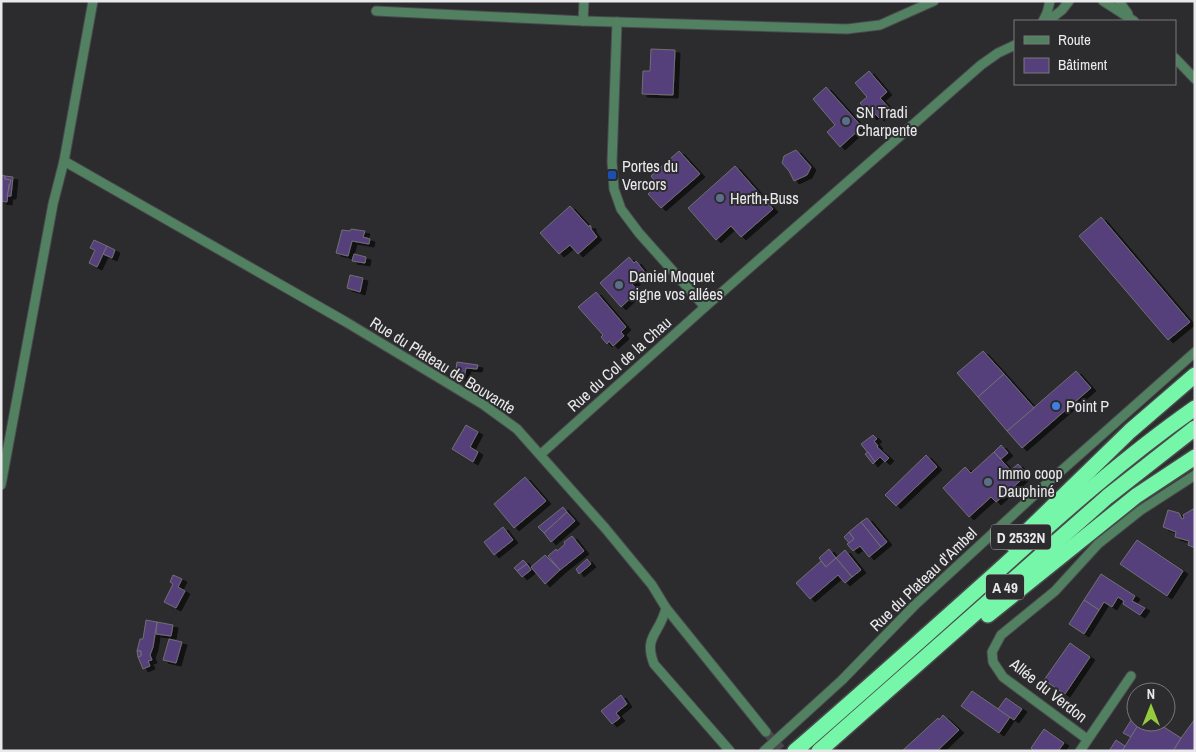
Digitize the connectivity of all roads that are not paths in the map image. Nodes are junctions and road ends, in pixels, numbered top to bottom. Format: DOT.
graph roads {
  1 [pos="93,1"];
  2 [pos="584,1"];
  3 [pos="934,1"];
  4 [pos="1050,1"];
  5 [pos="1069,1"];
  6 [pos="1103,1"];
  7 [pos="1119,1"];
  8 [pos="376,11"];
  9 [pos="1044,20"];
  10 [pos="1049,20"];
  11 [pos="1133,20"];
  12 [pos="583,21"];
  13 [pos="617,22"];
  14 [pos="1014,46"];
  15 [pos="1176,59"];
  16 [pos="1195,79"];
  17 [pos="64,161"];
  18 [pos="705,307"];
  19 [pos="1195,352"];
  20 [pos="1195,375"];
  21 [pos="1195,408"];
  22 [pos="1195,428"];
  23 [pos="541,454"];
  24 [pos="1195,457"];
  25 [pos="1195,475"];
  26 [pos="1,485"];
  27 [pos="666,608"];
  28 [pos="1131,676"];
  29 [pos="851,702"];
  30 [pos="766,732"];
  31 [pos="1087,739"];
  32 [pos="730,751"];
  33 [pos="764,751"];
  34 [pos="795,751"];
  35 [pos="821,751"];
  36 [pos="1080,751"];
  1 -- 17 [label="street"];
  2 -- 12 [label="street"];
  3 -- 13 [label="street"];
  4 -- 9 [label="street"];
  5 -- 10 [label="street"];
  6 -- 11 [label="street"];
  7 -- 11 [label="street"];
  8 -- 12 [label="street"];
  12 -- 13 [label="street"];
  13 -- 18 [label="street"];
  14 -- 18 [label="street, Rue du Col de la Chau"];
  15 -- 16 [label="street"];
  17 -- 23 [label="street, Rue du Plateau de Bouvante"];
  17 -- 26 [label="street"];
  18 -- 23 [label="street, Rue du Col de la Chau"];
  19 -- 33 [label="street, Rue du Plateau d'Ambel"];
  20 -- 29 [label="highway, D 2532N"];
  21 -- 29 [label="highway, A 49"];
  22 -- 35 [label="highway, A 49"];
  23 -- 27 [label="street, Rue du Plateau de Bouvante"];
  24 -- 35 [label="highway, D 2532N"];
  25 -- 31 [label="street, Allée du Verdon"];
  27 -- 30 [label="street, Rue du Plateau de Bouvante"];
  27 -- 32 [label="street"];
  28 -- 31 [label="street"];
  29 -- 34 [label="highway"];
  31 -- 36 [label="street, Allée du Verdon"];
}
